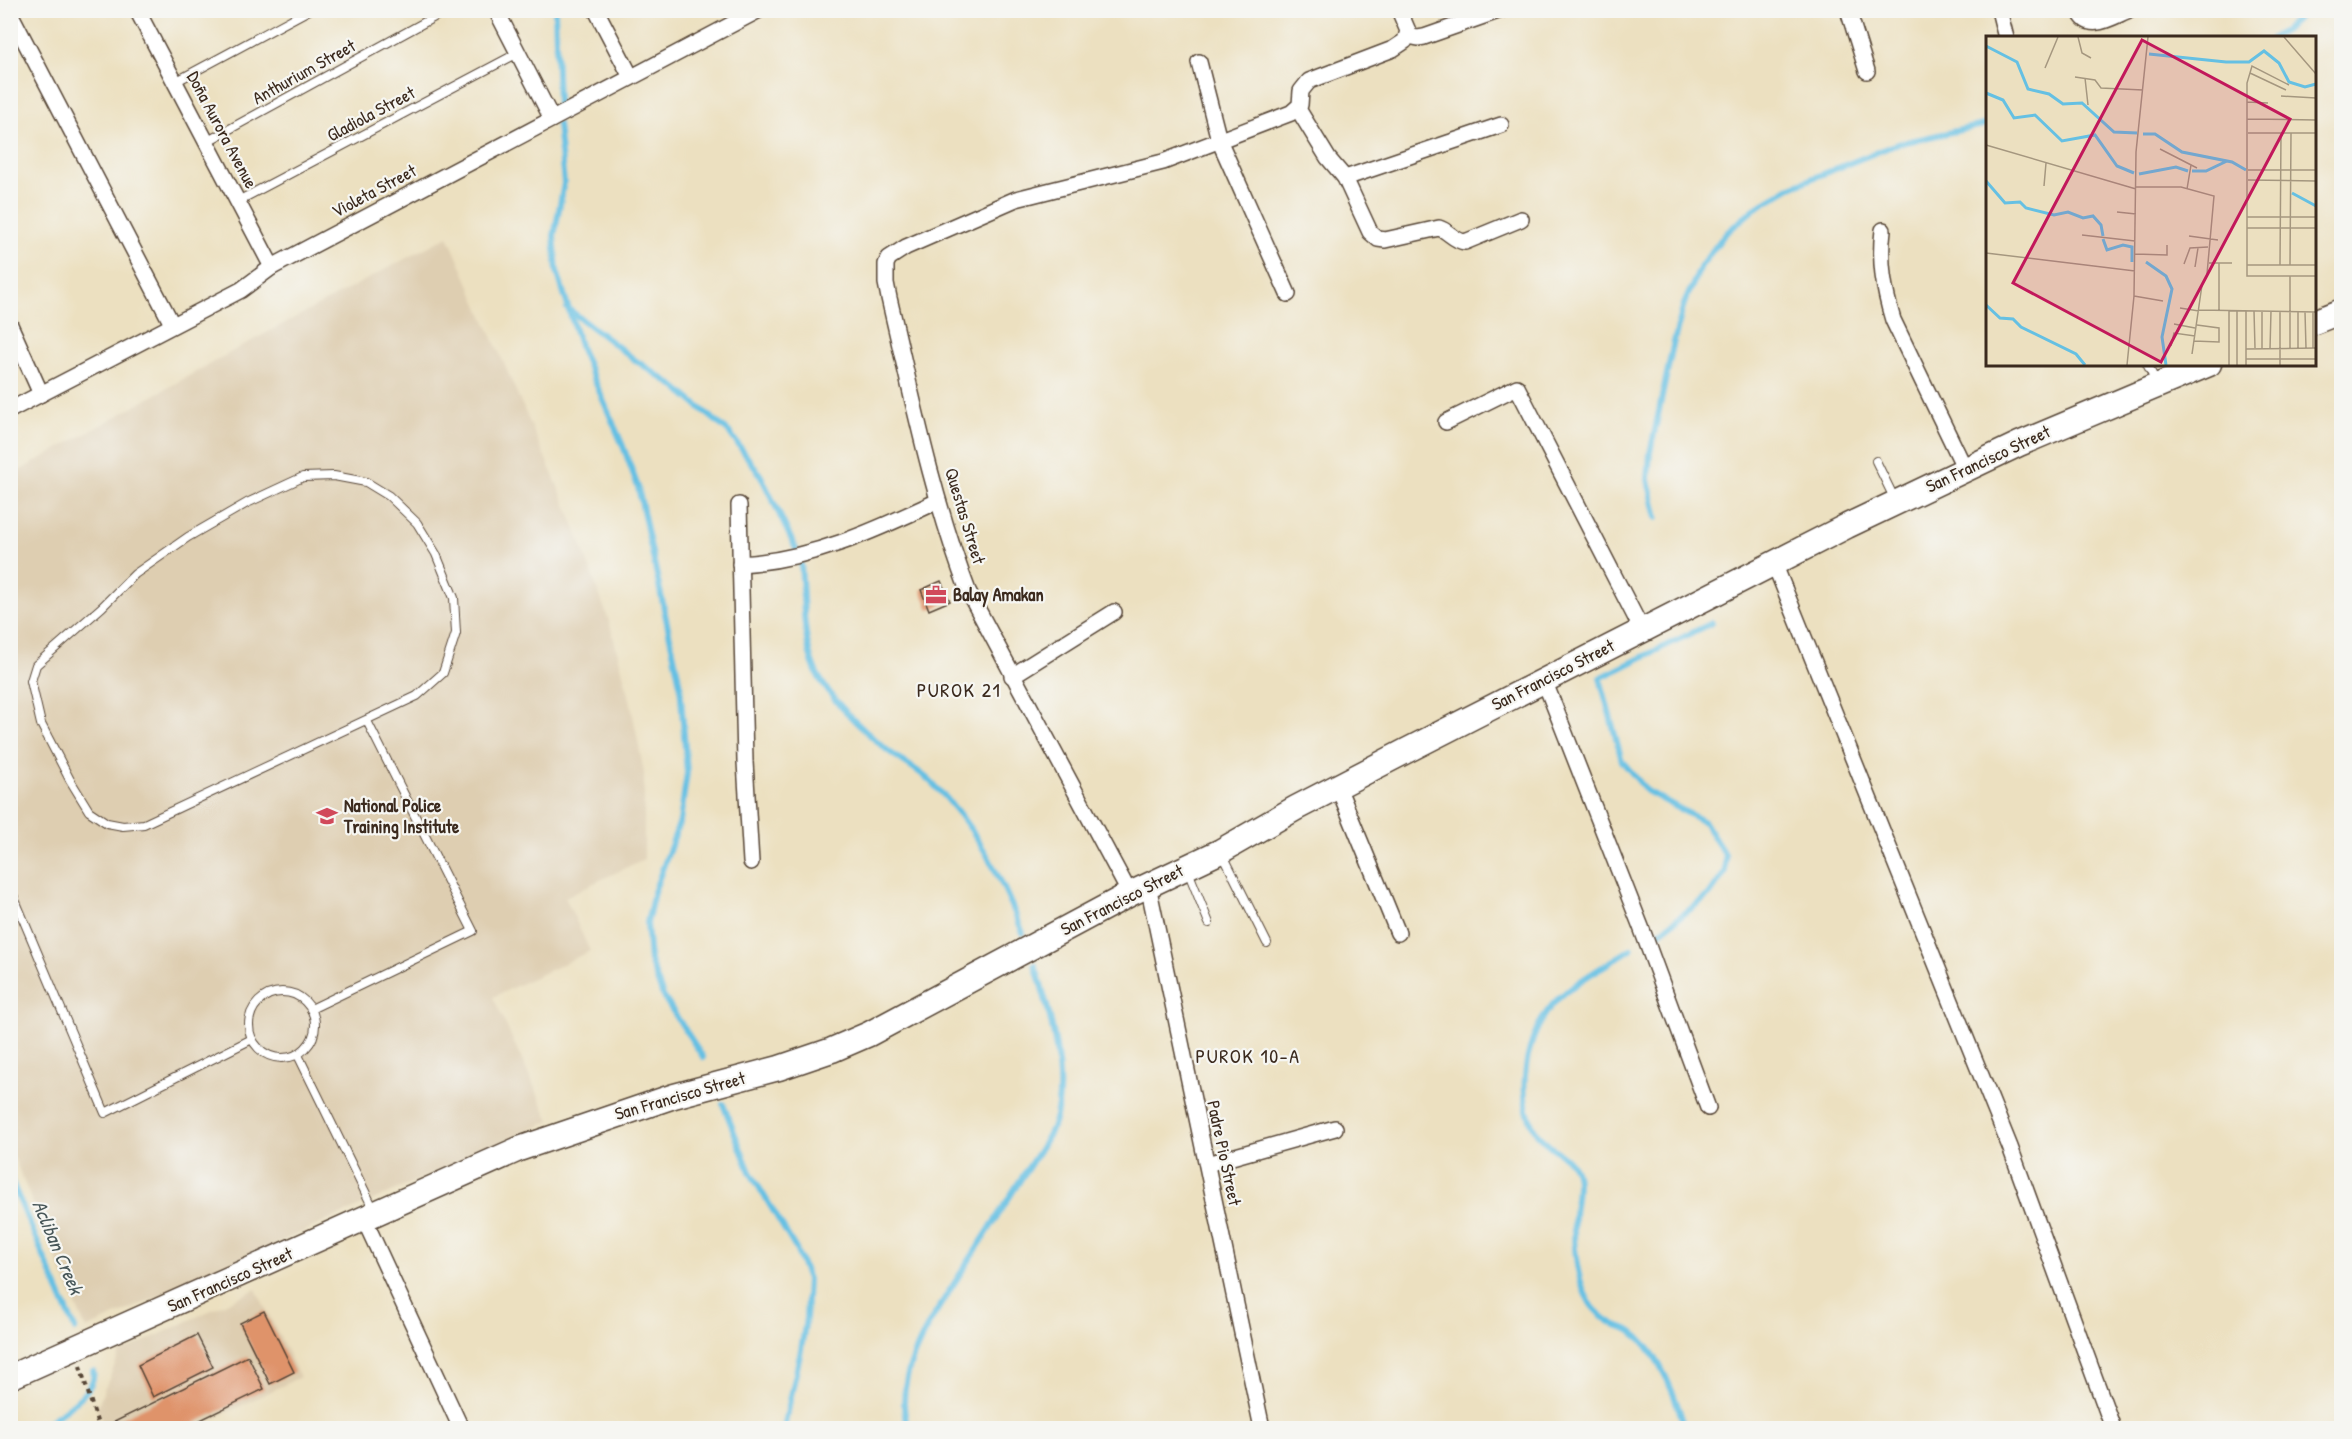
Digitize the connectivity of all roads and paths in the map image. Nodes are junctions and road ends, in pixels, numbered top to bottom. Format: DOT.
graph roads {
  1 [pos="309,10"];
  2 [pos="447,10"];
  3 [pos="496,10"];
  4 [pos="759,10"];
  5 [pos="1399,10"];
  6 [pos="1501,10"];
  7 [pos="1848,10"];
  8 [pos="1998,10"];
  9 [pos="2079,10"];
  10 [pos="2129,10"];
  11 [pos="596,11"];
  12 [pos="141,12"];
  13 [pos="10,13"];
  14 [pos="1408,36"];
  15 [pos="2005,36"];
  16 [pos="518,53"];
  17 [pos="1199,62"];
  18 [pos="1867,71"];
  19 [pos="631,77"];
  20 [pos="175,82"];
  21 [pos="1298,109"];
  22 [pos="552,119"];
  23 [pos="1501,125"];
  24 [pos="1219,140"];
  25 [pos="206,142"];
  26 [pos="1345,178"];
  27 [pos="238,201"];
  28 [pos="1521,219"];
  29 [pos="1883,230"];
  30 [pos="272,267"];
  31 [pos="1288,294"];
  32 [pos="2342,311"];
  33 [pos="2316,321"];
  34 [pos="172,324"];
  35 [pos="10,325"];
  36 [pos="2199,366"];
  37 [pos="2152,375"];
  38 [pos="41,394"];
  39 [pos="10,410"];
  40 [pos="1446,422"];
  41 [pos="1876,461"];
  42 [pos="1965,469"];
  43 [pos="938,501"];
  44 [pos="1896,502"];
  45 [pos="739,506"];
  46 [pos="1774,563"];
  47 [pos="740,564"];
  48 [pos="1114,612"];
  49 [pos="1642,630"];
  50 [pos="1012,676"];
  51 [pos="1544,680"];
  52 [pos="367,721"];
  53 [pos="1338,787"];
  54 [pos="1221,851"];
  55 [pos="751,862"];
  56 [pos="1186,867"];
  57 [pos="10,888"];
  58 [pos="1139,890"];
  59 [pos="1209,923"];
  60 [pos="1398,933"];
  61 [pos="1267,943"];
  62 [pos="311,1009"];
  63 [pos="252,1039"];
  64 [pos="298,1054"];
  65 [pos="1708,1108"];
  66 [pos="1335,1128"];
  67 [pos="1207,1164"];
  68 [pos="370,1216"];
  69 [pos="10,1377"];
  70 [pos="84,1382"];
  71 [pos="99,1428"];
  72 [pos="461,1428"];
  73 [pos="1262,1428"];
  74 [pos="2113,1428"];
  1 -- 20 [label="lane"];
  2 -- 25 [label="lane, Anthurium Street"];
  3 -- 16 [label="street"];
  4 -- 19 [label="street, Violeta Street"];
  5 -- 14 [label="street"];
  6 -- 14 [label="street"];
  7 -- 18 [label="street"];
  8 -- 15 [label="street"];
  9 -- 10 [label="street"];
  11 -- 19 [label="street"];
  12 -- 20 [label="street, Doña Aurora Avenue"];
  13 -- 34 [label="street"];
  14 -- 21 [label="street"];
  16 -- 22 [label="street"];
  16 -- 27 [label="lane, Gladiola Street"];
  17 -- 24 [label="street"];
  19 -- 22 [label="street, Violeta Street"];
  20 -- 25 [label="street, Doña Aurora Avenue"];
  21 -- 24 [label="street"];
  21 -- 26 [label="street"];
  22 -- 30 [label="street, Violeta Street"];
  23 -- 26 [label="street"];
  24 -- 31 [label="street"];
  24 -- 43 [label="street, Questas Street"];
  25 -- 27 [label="street, Doña Aurora Avenue"];
  26 -- 28 [label="street"];
  27 -- 30 [label="street, Doña Aurora Avenue"];
  29 -- 42 [label="street"];
  30 -- 34 [label="street, Violeta Street"];
  32 -- 33 [label="main road"];
  34 -- 38 [label="street, Violeta Street"];
  35 -- 38 [label="street"];
  36 -- 37 [label="main road, San Francisco Street"];
  37 -- 42 [label="main road, San Francisco Street"];
  38 -- 39 [label="street, Violeta Street"];
  40 -- 49 [label="street"];
  41 -- 44 [label="lane"];
  42 -- 44 [label="main road, San Francisco Street"];
  43 -- 47 [label="street"];
  43 -- 50 [label="street, Questas Street"];
  44 -- 46 [label="main road, San Francisco Street"];
  45 -- 47 [label="street"];
  46 -- 49 [label="main road, San Francisco Street"];
  46 -- 74 [label="street"];
  47 -- 55 [label="street"];
  48 -- 50 [label="street"];
  49 -- 51 [label="main road, San Francisco Street"];
  50 -- 58 [label="street, Questas Street"];
  51 -- 53 [label="main road, San Francisco Street"];
  51 -- 65 [label="street"];
  52 -- 52 [label="lane"];
  52 -- 62 [label="lane"];
  53 -- 54 [label="main road, San Francisco Street"];
  53 -- 60 [label="street"];
  54 -- 56 [label="main road, San Francisco Street"];
  54 -- 61 [label="lane"];
  56 -- 58 [label="main road, San Francisco Street"];
  56 -- 59 [label="lane"];
  57 -- 63 [label="lane"];
  58 -- 67 [label="street, Padre Pio Street"];
  58 -- 68 [label="main road, San Francisco Street"];
  62 -- 63 [label="lane"];
  62 -- 64 [label="lane"];
  63 -- 64 [label="lane"];
  64 -- 68 [label="lane"];
  66 -- 67 [label="street"];
  67 -- 73 [label="street, Padre Pio Street"];
  68 -- 69 [label="main road, San Francisco Street"];
  68 -- 72 [label="street"];
  70 -- 71 [label="path"];
}
